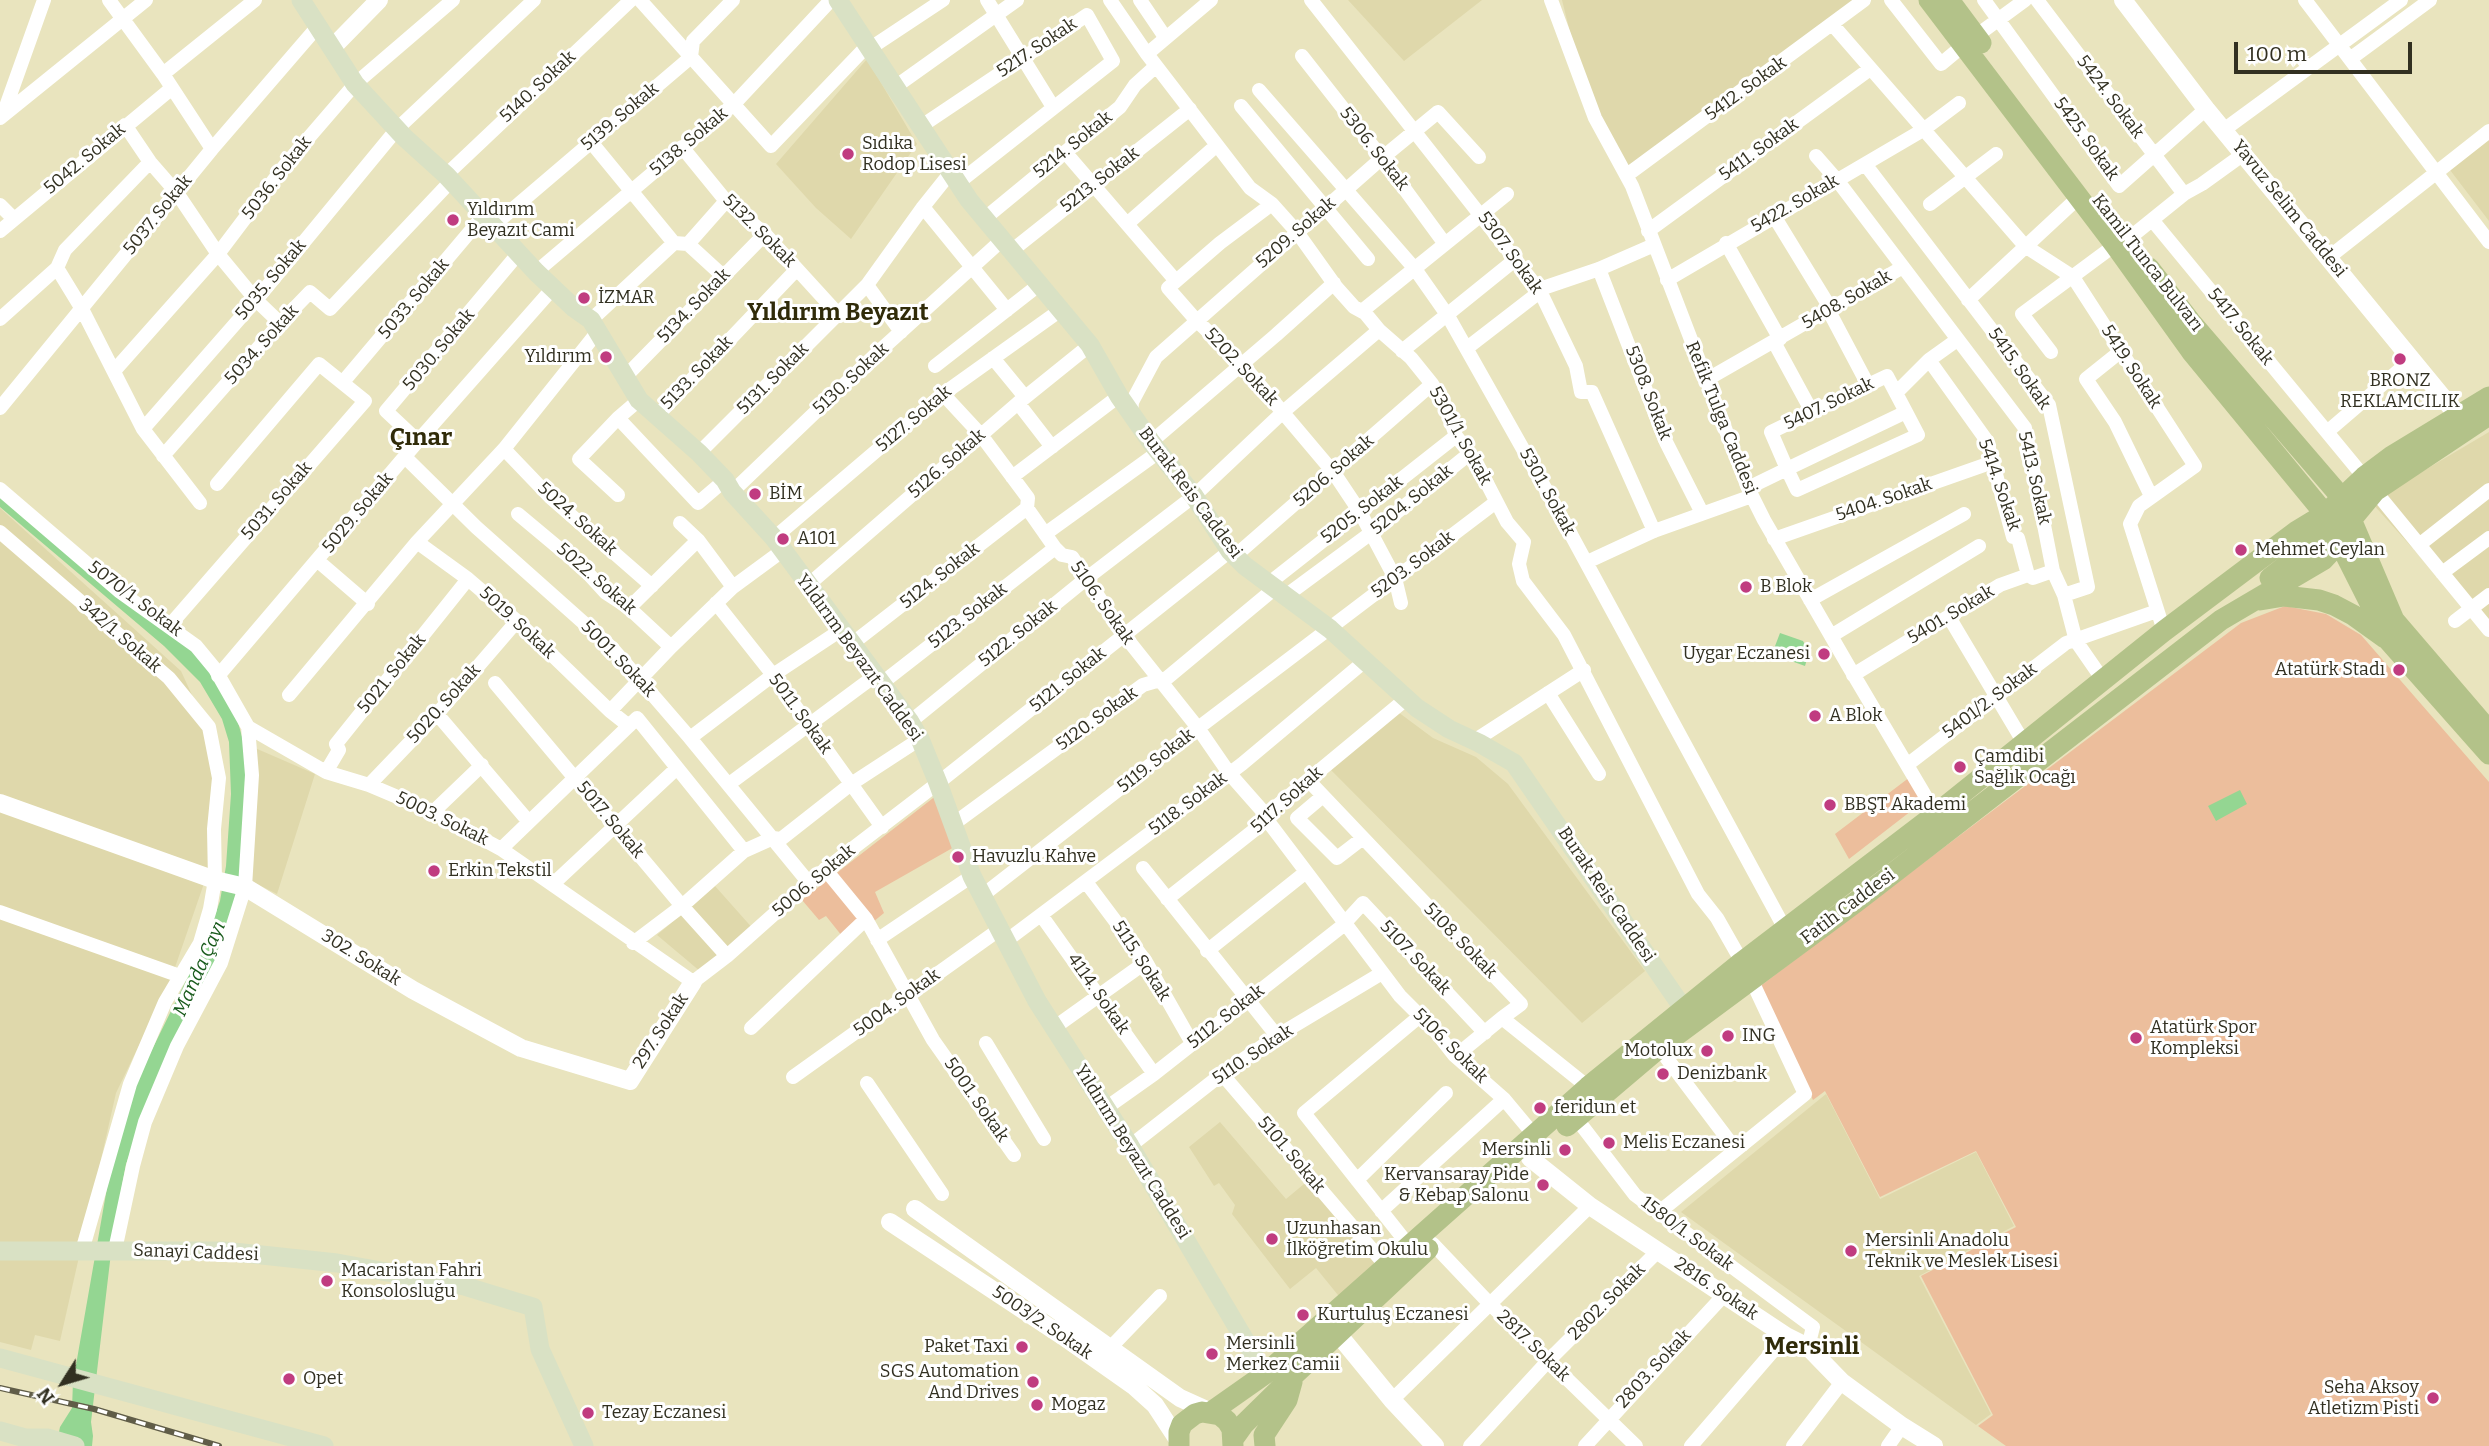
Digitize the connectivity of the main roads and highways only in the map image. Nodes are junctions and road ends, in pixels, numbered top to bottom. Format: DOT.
graph roads {
  1 [pos="301,0"];
  2 [pos="1929,0"];
  3 [pos="1949,0"];
  4 [pos="838,1"];
  5 [pos="1970,40"];
  6 [pos="2121,242"];
  7 [pos="2489,397"];
  8 [pos="2489,415"];
  9 [pos="2369,484"];
  10 [pos="2336,514"];
  11 [pos="2339,543"];
  12 [pos="2221,620"];
  13 [pos="2389,641"];
  14 [pos="2489,732"];
  15 [pos="2489,754"];
  16 [pos="1746,971"];
  17 [pos="1684,1008"];
  18 [pos="1659,1048"];
  19 [pos="1569,1114"];
  20 [pos="0,1251"];
  21 [pos="0,1358"];
  22 [pos="1265,1374"];
  23 [pos="1294,1375"];
  24 [pos="1211,1412"];
  25 [pos="0,1431"];
  26 [pos="49,1441"];
  27 [pos="1177,1444"];
  28 [pos="1236,1444"];
  29 [pos="75,1446"];
  30 [pos="324,1446"];
  31 [pos="584,1446"];
  32 [pos="1265,1446"];
  1 -- 22 [label="main road, Yıldırım Beyazıt Caddesi"];
  2 -- 5 [label="main road, Kamil Tunca Bulvarı"];
  3 -- 5 [label="main road, Kamil Tunca Bulvarı"];
  4 -- 17 [label="main road, Burak Reis Caddesi"];
  5 -- 6 [label="main road, Kamil Tunca Bulvarı"];
  5 -- 6 [label="main road, Kamil Tunca Bulvarı"];
  6 -- 10 [label="main road, Kamil Tunca Bulvarı"];
  7 -- 9 [label="main road"];
  8 -- 9 [label="main road"];
  9 -- 10 [label="main road"];
  10 -- 11 [label="main road"];
  10 -- 12 [label="main road"];
  10 -- 14 [label="main road"];
  10 -- 16 [label="main road"];
  11 -- 12 [label="main road, Fatih Caddesi"];
  11 -- 13 [label="main road"];
  12 -- 13 [label="main road"];
  12 -- 16 [label="main road, Fatih Caddesi"];
  13 -- 15 [label="main road"];
  16 -- 17 [label="main road"];
  16 -- 18 [label="main road, Fatih Caddesi"];
  17 -- 18 [label="main road"];
  17 -- 19 [label="main road"];
  18 -- 19 [label="main road, Fatih Caddesi"];
  19 -- 22 [label="main road, Fatih Caddesi"];
  19 -- 23 [label="main road, Fatih Caddesi"];
  20 -- 31 [label="main road, Sanayi Caddesi"];
  21 -- 30 [label="main road"];
  22 -- 24 [label="main road, Fatih Caddesi"];
  23 -- 28 [label="main road, Fatih Caddesi"];
  23 -- 32 [label="main road"];
  24 -- 27 [label="main road, Fatih Caddesi"];
  24 -- 28 [label="main road"];
  25 -- 26 [label="main road"];
  26 -- 29 [label="main road"];
}
